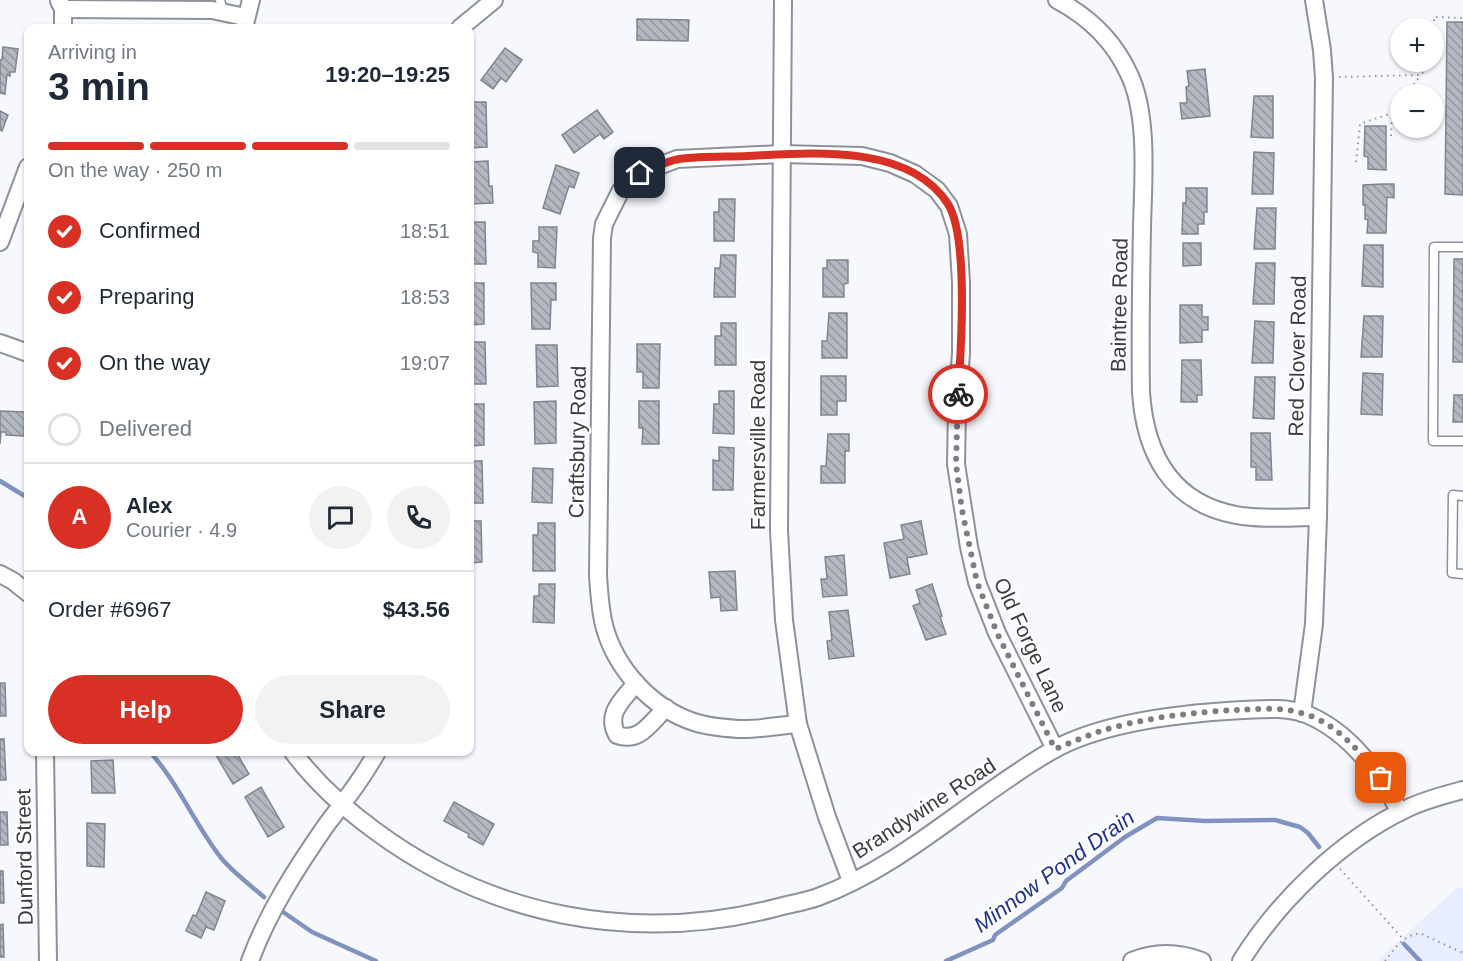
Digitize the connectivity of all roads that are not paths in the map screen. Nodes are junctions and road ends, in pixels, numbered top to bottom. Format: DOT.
graph roads {
  1 [pos="250,0"];
  2 [pos="494,0"];
  3 [pos="783,0"];
  4 [pos="1057,0"];
  5 [pos="1314,0"];
  6 [pos="61,4"];
  7 [pos="221,6"];
  8 [pos="245,22"];
  9 [pos="63,24"];
  10 [pos="465,24"];
  11 [pos="781,154"];
  12 [pos="24,178"];
  13 [pos="0,242"];
  14 [pos="1463,247"];
  15 [pos="0,342"];
  16 [pos="24,351"];
  17 [pos="1463,441"];
  18 [pos="1463,496"];
  19 [pos="1318,517"];
  20 [pos="0,574"];
  21 [pos="1463,574"];
  22 [pos="24,590"];
  23 [pos="636,683"];
  24 [pos="666,708"];
  25 [pos="1302,713"];
  26 [pos="798,724"];
  27 [pos="1055,749"];
  28 [pos="45,756"];
  29 [pos="296,756"];
  30 [pos="375,756"];
  31 [pos="1463,790"];
  32 [pos="342,805"];
  33 [pos="1401,812"];
  34 [pos="851,881"];
  35 [pos="48,961"];
  36 [pos="250,961"];
  37 [pos="1132,961"];
  38 [pos="1203,961"];
  39 [pos="1240,961"];
  1 -- 8 [label="street"];
  2 -- 10 [label="street"];
  3 -- 11 [label="street, Farmersville Road"];
  4 -- 19 [label="street, Baintree Road"];
  5 -- 19 [label="street, Red Clover Road"];
  6 -- 7 [label="street"];
  6 -- 9 [label="street"];
  7 -- 8 [label="street"];
  11 -- 23 [label="street, Craftsbury Road"];
  11 -- 26 [label="street, Farmersville Road"];
  11 -- 27 [label="street, Old Forge Lane"];
  12 -- 13 [label="street"];
  14 -- 17 [label="lane"];
  15 -- 16 [label="street"];
  18 -- 21 [label="lane"];
  19 -- 25 [label="street, Red Clover Road"];
  20 -- 22 [label="street"];
  23 -- 24 [label="street, Craftsbury Road"];
  23 -- 24 [label="street"];
  24 -- 26 [label="street, Craftsbury Road"];
  25 -- 27 [label="street, Brandywine Road"];
  25 -- 33 [label="street, Brandywine Road"];
  26 -- 34 [label="street, Farmersville Road"];
  27 -- 34 [label="street, Brandywine Road"];
  28 -- 35 [label="street, Dunford Street"];
  29 -- 32 [label="street, Brandywine Road"];
  30 -- 32 [label="street"];
  31 -- 33 [label="street"];
  32 -- 34 [label="street, Brandywine Road"];
  32 -- 36 [label="street"];
  33 -- 39 [label="street"];
  37 -- 38 [label="street"];
}
